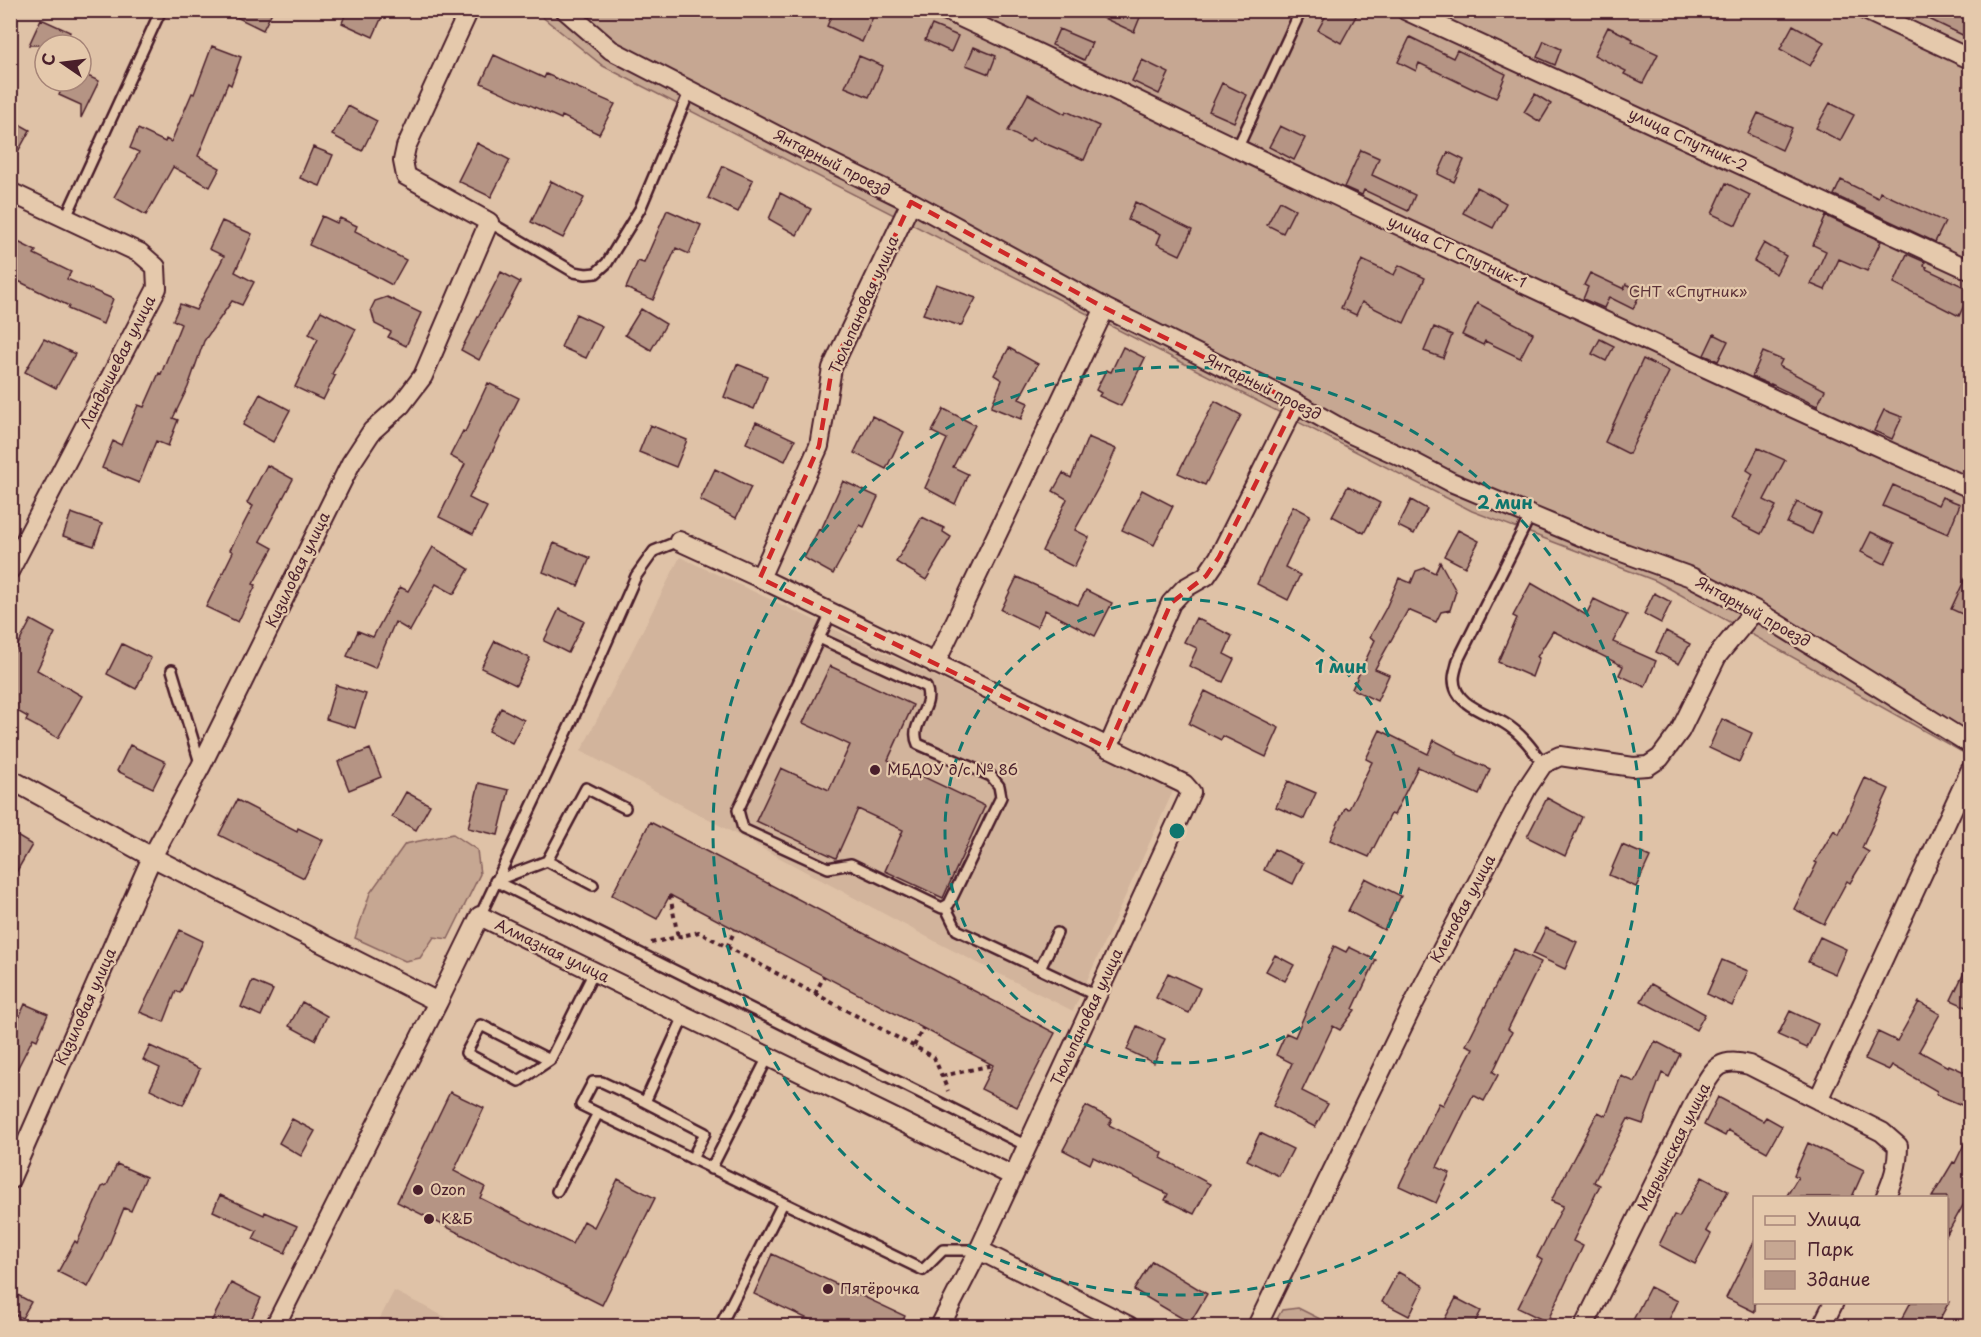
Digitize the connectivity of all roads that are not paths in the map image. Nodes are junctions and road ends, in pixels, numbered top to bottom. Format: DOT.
graph roads {
  1 [pos="161,10"];
  2 [pos="469,10"];
  3 [pos="565,10"];
  4 [pos="945,10"];
  5 [pos="1301,10"];
  6 [pos="1405,10"];
  7 [pos="1865,10"];
  8 [pos="1971,59"];
  9 [pos="690,90"];
  10 [pos="1237,149"];
  11 [pos="10,192"];
  12 [pos="911,202"];
  13 [pos="66,217"];
  14 [pos="489,222"];
  15 [pos="1971,270"];
  16 [pos="1105,308"];
  17 [pos="1296,403"];
  18 [pos="1971,488"];
  19 [pos="1531,514"];
  20 [pos="679,541"];
  21 [pos="10,570"];
  22 [pos="760,578"];
  23 [pos="1755,610"];
  24 [pos="831,613"];
  25 [pos="819,638"];
  26 [pos="935,664"];
  27 [pos="172,670"];
  28 [pos="1971,744"];
  29 [pos="1108,748"];
  30 [pos="1543,764"];
  31 [pos="201,766"];
  32 [pos="1971,771"];
  33 [pos="10,779"];
  34 [pos="625,808"];
  35 [pos="152,857"];
  36 [pos="547,861"];
  37 [pos="495,881"];
  38 [pos="593,885"];
  39 [pos="945,906"];
  40 [pos="480,916"];
  41 [pos="1057,933"];
  42 [pos="1041,969"];
  43 [pos="594,972"];
  44 [pos="1097,996"];
  45 [pos="438,1002"];
  46 [pos="684,1016"];
  47 [pos="768,1057"];
  48 [pos="550,1060"];
  49 [pos="1818,1100"];
  50 [pos="645,1102"];
  51 [pos="598,1113"];
  52 [pos="1027,1146"];
  53 [pos="692,1159"];
  54 [pos="711,1169"];
  55 [pos="1013,1176"];
  56 [pos="10,1180"];
  57 [pos="557,1191"];
  58 [pos="1885,1196"];
  59 [pos="783,1203"];
  60 [pos="979,1251"];
  61 [pos="1833,1304"];
  62 [pos="275,1326"];
  63 [pos="722,1326"];
  64 [pos="940,1326"];
  65 [pos="1129,1326"];
  66 [pos="1257,1326"];
  67 [pos="1584,1326"];
  68 [pos="1822,1326"];
  1 -- 13 [label="lane"];
  2 -- 14 [label="street"];
  3 -- 9 [label="street, Янтарный проезд"];
  4 -- 10 [label="street, улица СТ Спутник-1"];
  5 -- 10 [label="lane"];
  6 -- 15 [label="street, улица Спутник-2"];
  7 -- 8 [label="street"];
  9 -- 12 [label="street, Янтарный проезд"];
  9 -- 14 [label="lane"];
  10 -- 18 [label="street, улица СТ Спутник-1"];
  11 -- 13 [label="street, Ландышевая улица"];
  12 -- 16 [label="street, Янтарный проезд"];
  12 -- 22 [label="street, Тюльпановая улица"];
  13 -- 21 [label="street, Ландышевая улица"];
  14 -- 31 [label="street, Кизиловая улица"];
  16 -- 17 [label="street, Янтарный проезд"];
  16 -- 26 [label="street"];
  17 -- 19 [label="street, Янтарный проезд"];
  17 -- 29 [label="street"];
  19 -- 23 [label="street, Янтарный проезд"];
  19 -- 30 [label="lane"];
  20 -- 22 [label="street, Тюльпановая улица"];
  20 -- 37 [label="lane"];
  22 -- 24 [label="street, Тюльпановая улица"];
  23 -- 28 [label="street, Янтарный проезд"];
  23 -- 30 [label="street"];
  24 -- 25 [label="lane"];
  24 -- 26 [label="street, Тюльпановая улица"];
  25 -- 39 [label="lane"];
  25 -- 39 [label="lane"];
  26 -- 29 [label="street, Тюльпановая улица"];
  27 -- 31 [label="lane"];
  29 -- 44 [label="street, Тюльпановая улица"];
  30 -- 66 [label="street, Кленовая улица"];
  31 -- 35 [label="street, Кизиловая улица"];
  32 -- 49 [label="street"];
  33 -- 35 [label="street"];
  34 -- 36 [label="lane"];
  35 -- 45 [label="street"];
  35 -- 56 [label="street, Кизиловая улица"];
  36 -- 37 [label="lane"];
  36 -- 38 [label="lane"];
  37 -- 40 [label="lane"];
  37 -- 52 [label="lane"];
  39 -- 42 [label="lane"];
  40 -- 43 [label="street, Алмазная улица"];
  40 -- 45 [label="street, Алмазная улица"];
  41 -- 42 [label="lane"];
  42 -- 44 [label="lane"];
  43 -- 46 [label="street, Алмазная улица"];
  43 -- 48 [label="lane"];
  44 -- 52 [label="street, Тюльпановая улица"];
  45 -- 62 [label="street, Алмазная улица"];
  46 -- 47 [label="street, Алмазная улица"];
  46 -- 50 [label="lane"];
  47 -- 54 [label="lane"];
  47 -- 55 [label="street, Алмазная улица"];
  48 -- 48 [label="lane"];
  49 -- 58 [label="street, Марьинская улица"];
  49 -- 67 [label="street, Марьинская улица"];
  50 -- 51 [label="lane"];
  50 -- 53 [label="lane"];
  51 -- 53 [label="lane"];
  51 -- 57 [label="lane"];
  52 -- 55 [label="street, Тюльпановая улица"];
  53 -- 54 [label="lane"];
  54 -- 59 [label="lane"];
  55 -- 60 [label="street, Тюльпановая улица"];
  59 -- 60 [label="lane"];
  59 -- 63 [label="lane"];
  60 -- 64 [label="street, Тюльпановая улица"];
  60 -- 65 [label="street"];
  61 -- 68 [label="street"];
}
